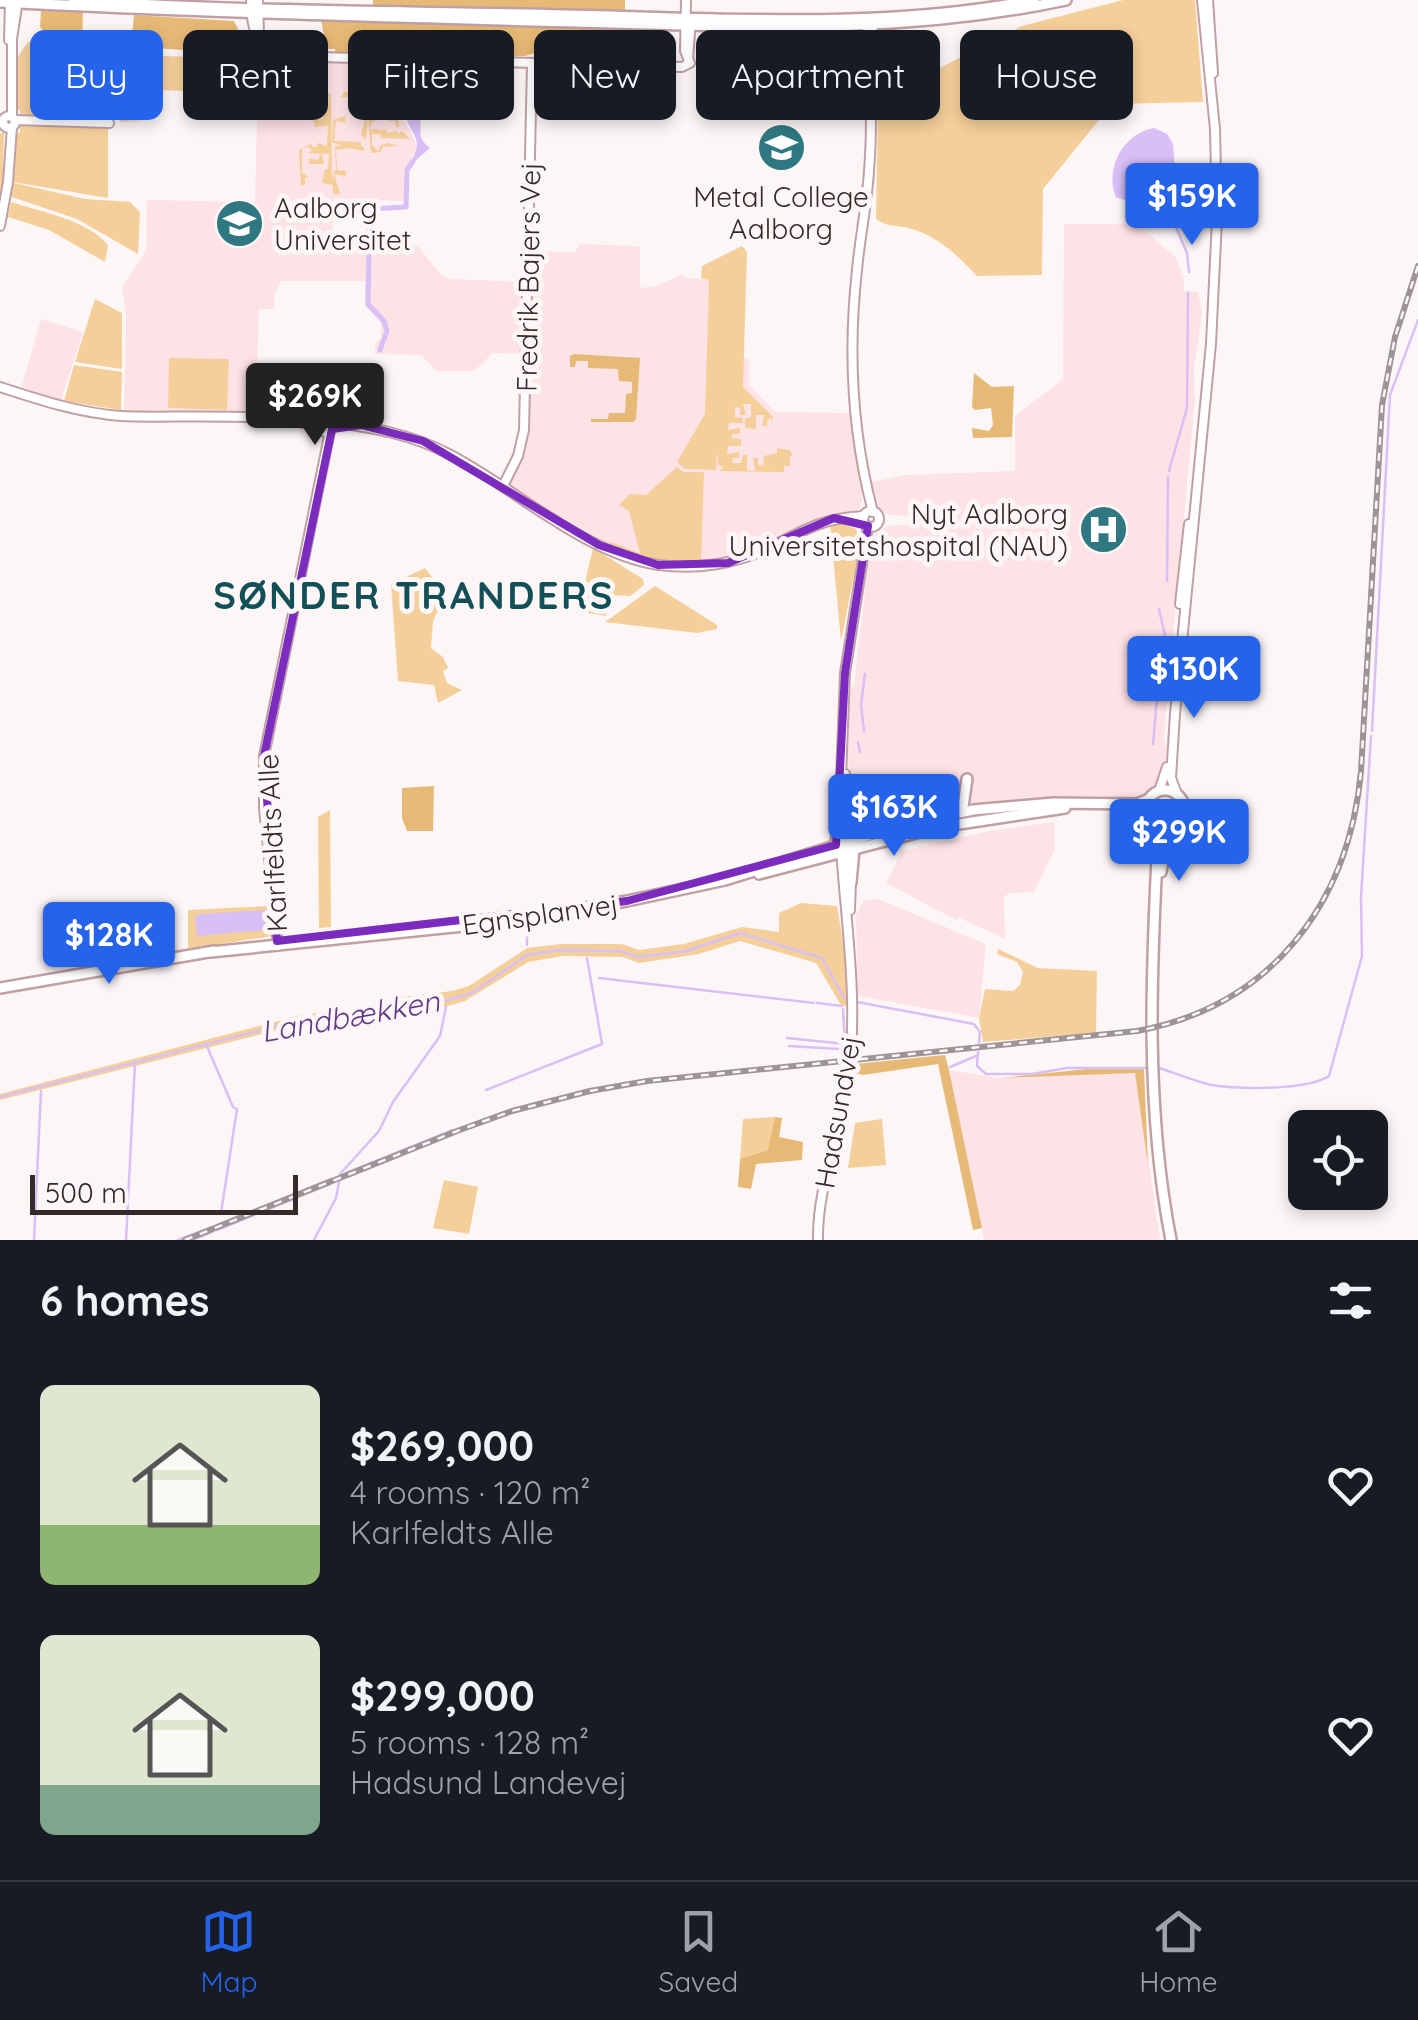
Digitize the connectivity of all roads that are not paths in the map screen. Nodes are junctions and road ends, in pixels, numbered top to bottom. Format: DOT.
graph roads {
  1 [pos="73,0"];
  2 [pos="688,0"];
  3 [pos="1034,0"];
  4 [pos="1066,0"];
  5 [pos="1205,0"];
  6 [pos="11,2"];
  7 [pos="255,8"];
  8 [pos="606,23"];
  9 [pos="688,23"];
  10 [pos="870,26"];
  11 [pos="532,63"];
  12 [pos="11,122"];
  13 [pos="109,124"];
  14 [pos="1,219"];
  15 [pos="0,386"];
  16 [pos="326,427"];
  17 [pos="503,486"];
  18 [pos="1195,502"];
  19 [pos="868,519"];
  20 [pos="842,750"];
  21 [pos="967,779"];
  22 [pos="1159,791"];
  23 [pos="1176,794"];
  24 [pos="840,796"];
  25 [pos="1147,800"];
  26 [pos="1010,806"];
  27 [pos="973,810"];
  28 [pos="955,814"];
  29 [pos="1147,814"];
  30 [pos="967,822"];
  31 [pos="1153,824"];
  32 [pos="1175,825"];
  33 [pos="883,842"];
  34 [pos="845,848"];
  35 [pos="725,880"];
  36 [pos="851,882"];
  37 [pos="1156,910"];
  38 [pos="848,925"];
  39 [pos="278,943"];
  40 [pos="0,988"];
  41 [pos="818,1240"];
  42 [pos="1169,1240"];
  1 -- 7 [label="main road"];
  2 -- 9 [label="street"];
  3 -- 10 [label="main road"];
  4 -- 10 [label="main road"];
  5 -- 18 [label="street"];
  6 -- 7 [label="main road"];
  6 -- 12 [label="street"];
  7 -- 8 [label="main road"];
  7 -- 9 [label="main road"];
  7 -- 11 [label="street"];
  8 -- 9 [label="main road"];
  8 -- 9 [label="main road"];
  9 -- 10 [label="main road"];
  9 -- 10 [label="main road"];
  9 -- 11 [label="street"];
  10 -- 19 [label="street"];
  11 -- 17 [label="street, Fredrik Bajers Vej"];
  12 -- 13 [label="street"];
  12 -- 14 [label="street"];
  15 -- 16 [label="street"];
  16 -- 17 [label="street"];
  16 -- 39 [label="street, Karlfeldts Alle"];
  17 -- 19 [label="street"];
  18 -- 22 [label="street"];
  18 -- 23 [label="street"];
  19 -- 20 [label="street"];
  20 -- 24 [label="street"];
  20 -- 34 [label="street, Hadsundvej"];
  21 -- 28 [label="main road"];
  22 -- 23 [label="main road"];
  22 -- 25 [label="main road"];
  23 -- 32 [label="main road"];
  24 -- 34 [label="main road"];
  25 -- 26 [label="main road, Egnsplanvej"];
  25 -- 29 [label="main road"];
  26 -- 27 [label="main road, Egnsplanvej"];
  26 -- 30 [label="main road"];
  27 -- 28 [label="main road, Egnsplanvej"];
  27 -- 33 [label="main road"];
  28 -- 34 [label="main road, Egnsplanvej"];
  29 -- 30 [label="main road, Egnsplanvej"];
  29 -- 31 [label="main road"];
  30 -- 33 [label="main road, Egnsplanvej"];
  31 -- 32 [label="main road"];
  31 -- 37 [label="main road"];
  32 -- 37 [label="main road"];
  33 -- 34 [label="main road, Egnsplanvej"];
  34 -- 35 [label="main road, Egnsplanvej"];
  34 -- 35 [label="main road, Egnsplanvej"];
  34 -- 36 [label="main road"];
  34 -- 38 [label="street, Hadsundvej"];
  35 -- 39 [label="main road, Egnsplanvej"];
  36 -- 38 [label="street, Hadsundvej"];
  37 -- 42 [label="main road"];
  38 -- 41 [label="street, Hadsundvej"];
  39 -- 40 [label="main road, Egnsplanvej"];
}
